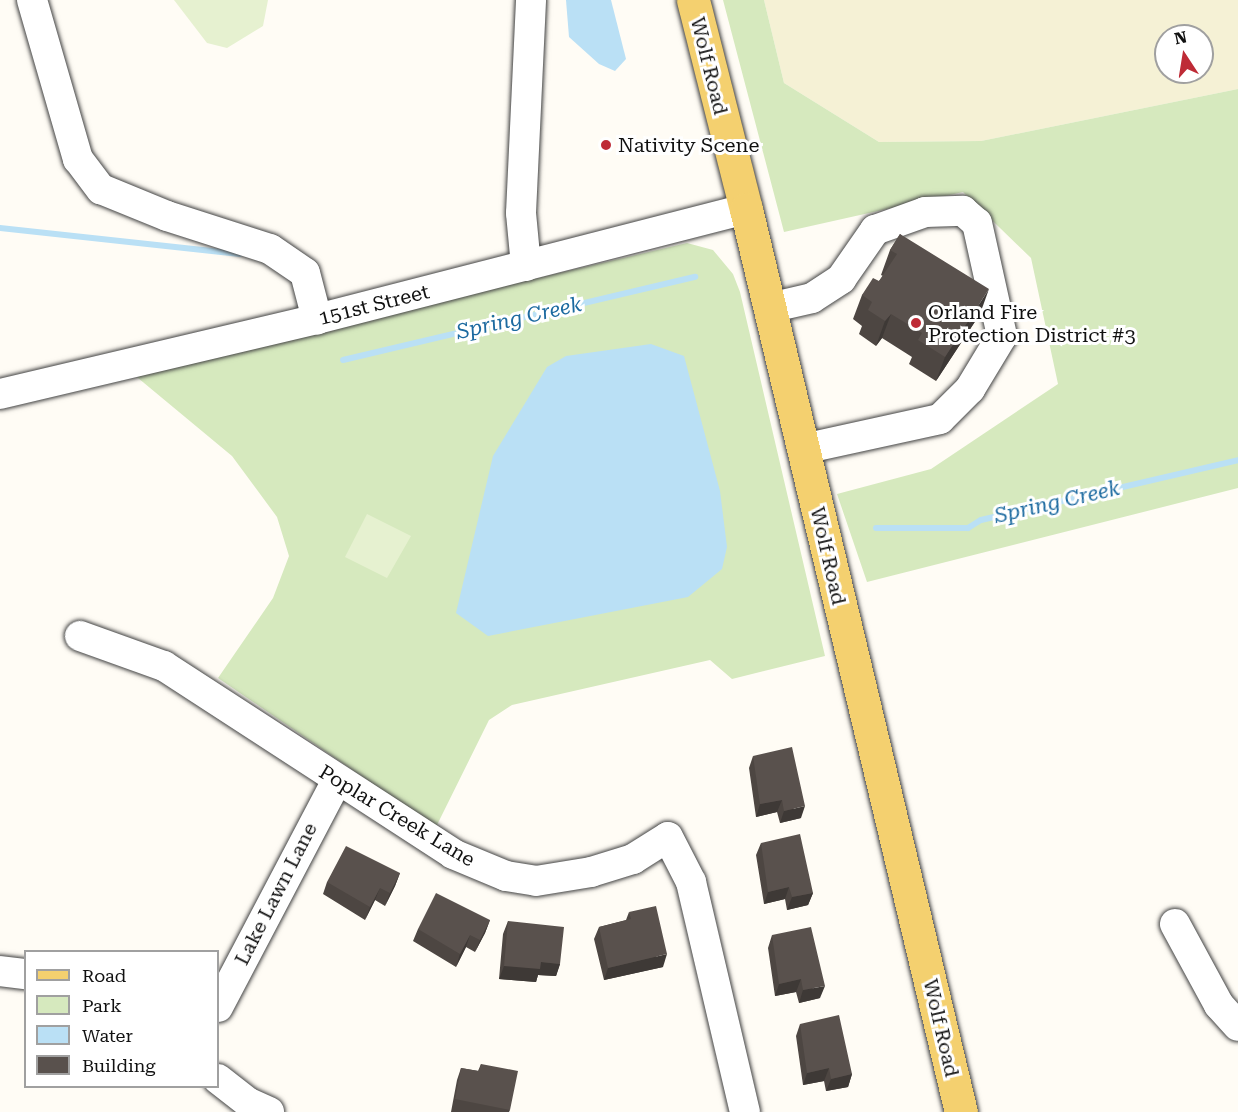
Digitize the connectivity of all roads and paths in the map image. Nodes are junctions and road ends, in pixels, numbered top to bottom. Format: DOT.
graph roads {
  1 [pos="32,0"];
  2 [pos="531,0"];
  3 [pos="693,0"];
  4 [pos="746,209"];
  5 [pos="526,266"];
  6 [pos="769,308"];
  7 [pos="316,319"];
  8 [pos="0,394"];
  9 [pos="802,449"];
  10 [pos="81,636"];
  11 [pos="336,782"];
  12 [pos="1175,924"];
  13 [pos="0,970"];
  14 [pos="24,974"];
  15 [pos="219,1005"];
  16 [pos="1238,1026"];
  17 [pos="219,1080"];
  18 [pos="269,1112"];
  19 [pos="745,1112"];
  20 [pos="961,1112"];
  1 -- 7 [label="street"];
  2 -- 5 [label="street"];
  3 -- 4 [label="main road, Wolf Road"];
  4 -- 5 [label="street, 151st Street"];
  4 -- 6 [label="main road, Wolf Road"];
  5 -- 7 [label="street, 151st Street"];
  6 -- 9 [label="main road, Wolf Road"];
  6 -- 9 [label="street"];
  7 -- 8 [label="street, 151st Street"];
  9 -- 20 [label="main road, Wolf Road"];
  10 -- 11 [label="street, Poplar Creek Lane"];
  11 -- 15 [label="street, Lake Lawn Lane"];
  11 -- 19 [label="street, Poplar Creek Lane"];
  12 -- 16 [label="street"];
  13 -- 14 [label="street"];
  17 -- 18 [label="street"];
}
